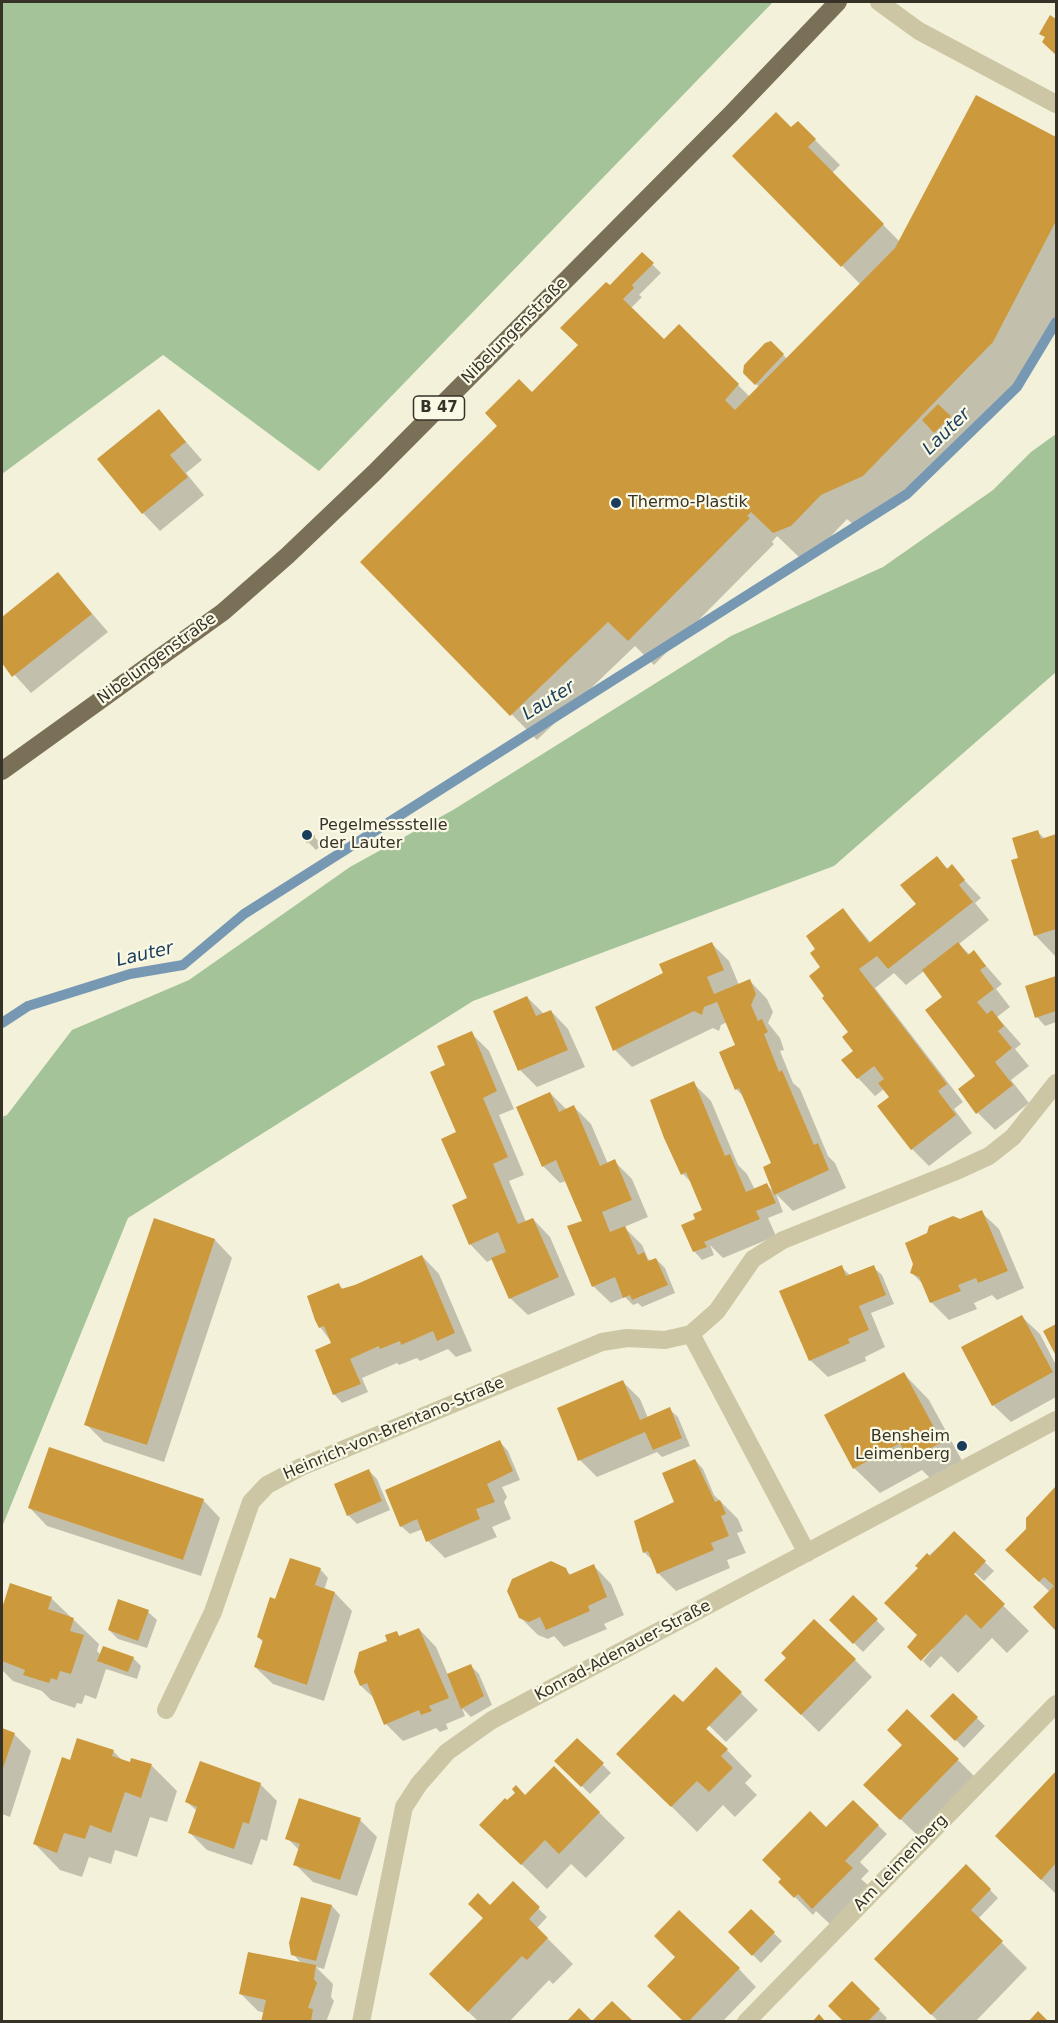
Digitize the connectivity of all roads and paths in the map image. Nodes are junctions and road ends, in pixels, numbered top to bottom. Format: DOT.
graph roads {
  1 [pos="838,2"];
  2 [pos="879,2"];
  3 [pos="1056,104"];
  4 [pos="2,771"];
  5 [pos="1056,1083"];
  6 [pos="691,1334"];
  7 [pos="1056,1420"];
  8 [pos="807,1553"];
  9 [pos="1056,1704"];
  10 [pos="166,1710"];
  11 [pos="361,2022"];
  12 [pos="746,2022"];
  1 -- 4 [label="main road, Nibelungenstraße / B 47"];
  2 -- 3 [label="street"];
  5 -- 6 [label="street"];
  6 -- 8 [label="street"];
  6 -- 10 [label="street, Heinrich-von-Brentano-Straße"];
  7 -- 8 [label="street, Konrad-Adenauer-Straße"];
  8 -- 11 [label="street, Konrad-Adenauer-Straße"];
  9 -- 12 [label="street, Am Leimenberg"];
}
